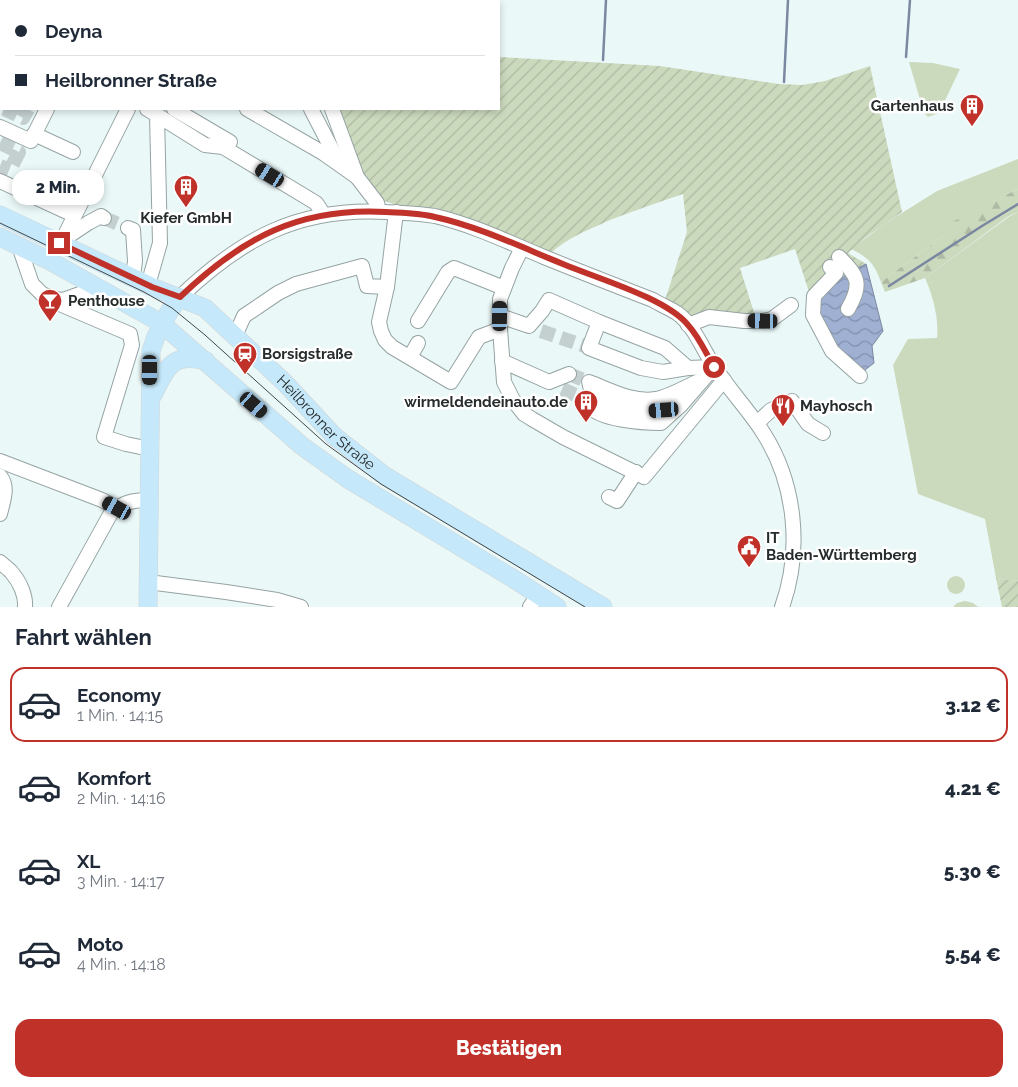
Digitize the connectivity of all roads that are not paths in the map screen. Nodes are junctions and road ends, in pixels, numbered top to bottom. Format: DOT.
graph roads {
  1 [pos="46,110"];
  2 [pos="127,110"];
  3 [pos="176,110"];
  4 [pos="250,110"];
  5 [pos="312,110"];
  6 [pos="332,110"];
  7 [pos="152,112"];
  8 [pos="0,127"];
  9 [pos="34,134"];
  10 [pos="230,142"];
  11 [pos="74,152"];
  12 [pos="340,166"];
  13 [pos="84,175"];
  14 [pos="357,177"];
  15 [pos="0,180"];
  16 [pos="378,211"];
  17 [pos="396,212"];
  18 [pos="0,215"];
  19 [pos="324,215"];
  20 [pos="104,218"];
  21 [pos="128,228"];
  22 [pos="0,237"];
  23 [pos="61,242"];
  24 [pos="19,246"];
  25 [pos="522,248"];
  26 [pos="141,281"];
  27 [pos="387,287"];
  28 [pos="96,288"];
  29 [pos="504,288"];
  30 [pos="180,297"];
  31 [pos="55,299"];
  32 [pos="791,305"];
  33 [pos="848,309"];
  34 [pos="418,321"];
  35 [pos="599,322"];
  36 [pos="161,323"];
  37 [pos="500,323"];
  38 [pos="688,325"];
  39 [pos="235,336"];
  40 [pos="418,343"];
  41 [pos="410,357"];
  42 [pos="206,361"];
  43 [pos="502,361"];
  44 [pos="714,367"];
  45 [pos="688,368"];
  46 [pos="860,376"];
  47 [pos="702,380"];
  48 [pos="724,380"];
  49 [pos="561,381"];
  50 [pos="150,400"];
  51 [pos="757,423"];
  52 [pos="823,434"];
  53 [pos="150,449"];
  54 [pos="0,461"];
  55 [pos="640,474"];
  56 [pos="0,476"];
  57 [pos="609,497"];
  58 [pos="149,500"];
  59 [pos="117,508"];
  60 [pos="0,514"];
  61 [pos="0,562"];
  62 [pos="148,582"];
  63 [pos="534,601"];
  64 [pos="302,606"];
  65 [pos="25,607"];
  66 [pos="59,607"];
  67 [pos="148,607"];
  68 [pos="557,607"];
  69 [pos="603,607"];
  70 [pos="782,607"];
  1 -- 9 [label="street"];
  2 -- 23 [label="street"];
  3 -- 10 [label="street"];
  4 -- 12 [label="street"];
  5 -- 12 [label="street"];
  6 -- 14 [label="street"];
  7 -- 19 [label="street"];
  7 -- 26 [label="street"];
  8 -- 9 [label="street"];
  9 -- 11 [label="street"];
  12 -- 14 [label="street"];
  13 -- 15 [label="street"];
  14 -- 16 [label="street"];
  16 -- 17 [label="street"];
  16 -- 19 [label="street"];
  17 -- 25 [label="street"];
  17 -- 27 [label="street"];
  18 -- 23 [label="main road, Heilbronner Straße"];
  19 -- 30 [label="street"];
  20 -- 23 [label="street"];
  21 -- 26 [label="street"];
  22 -- 24 [label="main road, Heilbronner Straße"];
  23 -- 26 [label="main road, Heilbronner Straße"];
  24 -- 28 [label="main road, Heilbronner Straße"];
  24 -- 31 [label="street"];
  25 -- 29 [label="street"];
  25 -- 38 [label="street"];
  26 -- 30 [label="main road, Heilbronner Straße"];
  27 -- 39 [label="street"];
  27 -- 41 [label="street"];
  28 -- 31 [label="street"];
  28 -- 36 [label="main road, Heilbronner Straße"];
  29 -- 34 [label="street"];
  29 -- 37 [label="street"];
  30 -- 36 [label="main road"];
  30 -- 39 [label="main road, Heilbronner Straße"];
  31 -- 53 [label="street"];
  32 -- 38 [label="street"];
  33 -- 46 [label="street"];
  35 -- 37 [label="street"];
  35 -- 45 [label="street"];
  35 -- 45 [label="street"];
  36 -- 42 [label="main road, Heilbronner Straße"];
  36 -- 50 [label="main road"];
  37 -- 41 [label="street"];
  37 -- 43 [label="street"];
  38 -- 44 [label="street"];
  39 -- 69 [label="main road, Heilbronner Straße"];
  40 -- 41 [label="street"];
  42 -- 50 [label="main road"];
  42 -- 63 [label="main road, Heilbronner Straße"];
  43 -- 49 [label="street"];
  43 -- 55 [label="street"];
  44 -- 45 [label="street"];
  44 -- 47 [label="street"];
  44 -- 48 [label="street"];
  47 -- 47 [label="street"];
  48 -- 51 [label="street"];
  48 -- 55 [label="street"];
  50 -- 53 [label="main road"];
  51 -- 52 [label="street"];
  51 -- 70 [label="street"];
  53 -- 58 [label="main road"];
  54 -- 59 [label="street"];
  55 -- 57 [label="street"];
  56 -- 60 [label="street"];
  58 -- 59 [label="street"];
  58 -- 62 [label="main road"];
  59 -- 66 [label="street"];
  61 -- 65 [label="street"];
  62 -- 64 [label="street"];
  62 -- 67 [label="main road"];
  63 -- 68 [label="main road, Heilbronner Straße"];
}
